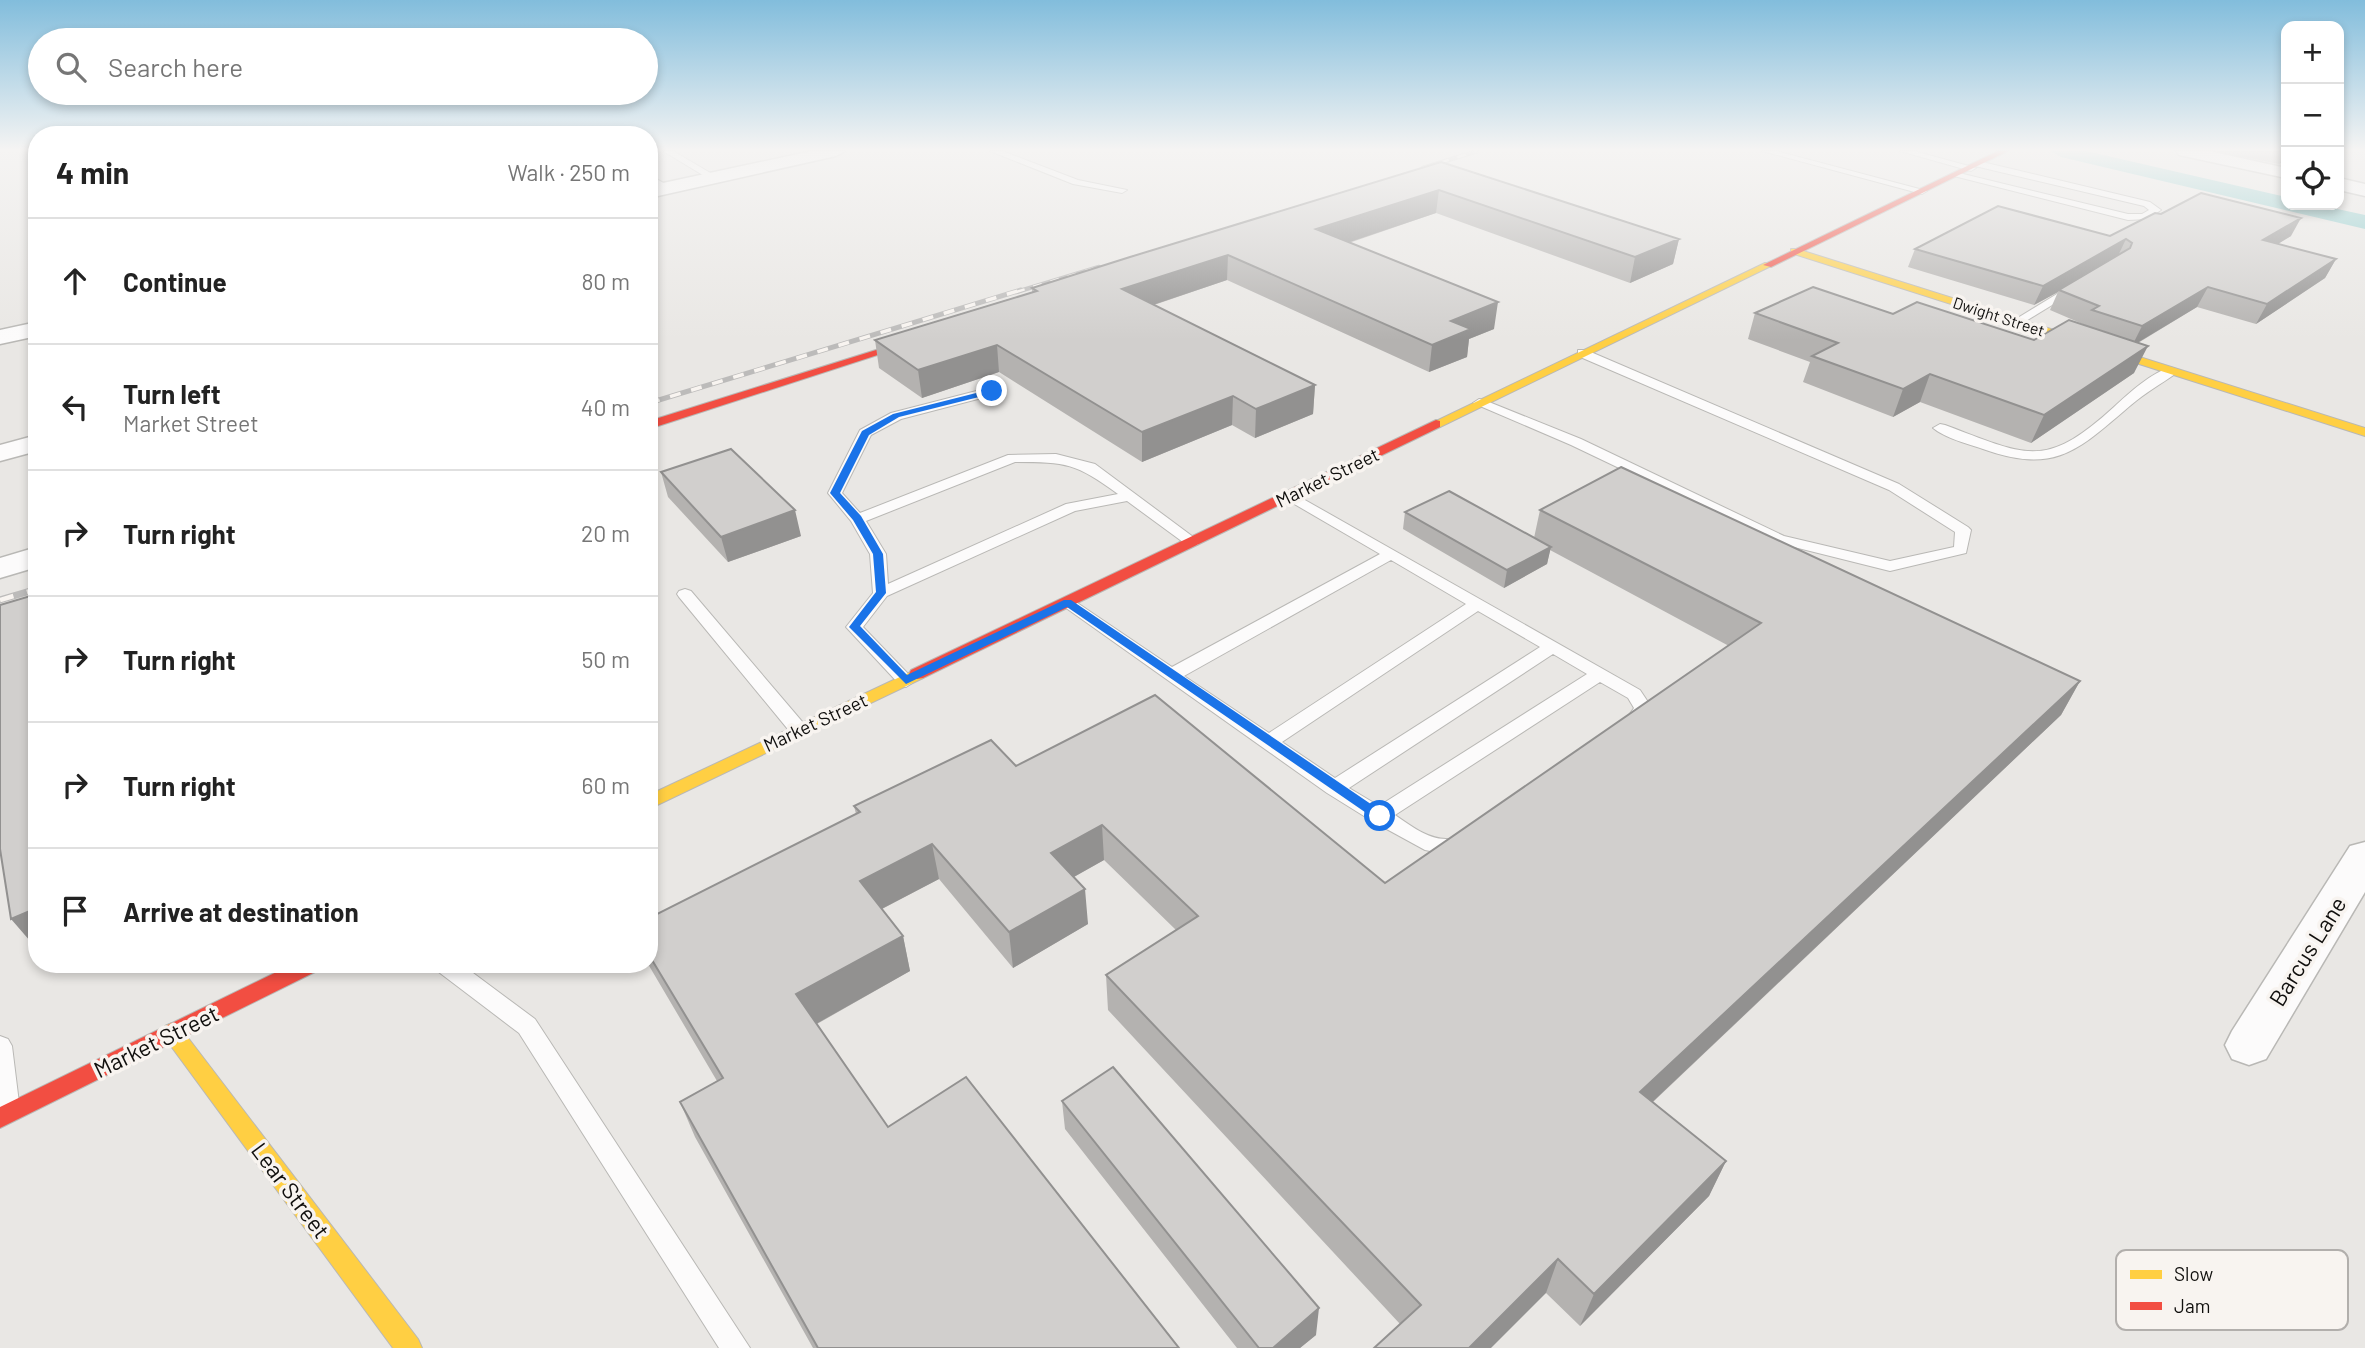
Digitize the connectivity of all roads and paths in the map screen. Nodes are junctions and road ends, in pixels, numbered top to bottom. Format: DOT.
graph roads {
  1 [pos="1873,214"];
  2 [pos="2119,214"];
  3 [pos="2149,214"];
  4 [pos="1794,251"];
  5 [pos="2083,282"];
  6 [pos="2017,322"];
  7 [pos="28,331"];
  8 [pos="949,331"];
  9 [pos="0,337"];
  10 [pos="1582,353"];
  11 [pos="2171,371"];
  12 [pos="992,391"];
  13 [pos="1479,403"];
  14 [pos="658,422"];
  15 [pos="1940,428"];
  16 [pos="2365,432"];
  17 [pos="28,445"];
  18 [pos="0,453"];
  19 [pos="1289,495"];
  20 [pos="1127,497"];
  21 [pos="857,519"];
  22 [pos="1192,542"];
  23 [pos="1391,554"];
  24 [pos="28,559"];
  25 [pos="0,569"];
  26 [pos="881,593"];
  27 [pos="685,594"];
  28 [pos="1067,603"];
  29 [pos="1478,604"];
  30 [pos="1552,647"];
  31 [pos="1600,674"];
  32 [pos="1172,676"];
  33 [pos="906,681"];
  34 [pos="798,729"];
  35 [pos="1614,737"];
  36 [pos="1269,742"];
  37 [pos="1334,788"];
  38 [pos="658,799"];
  39 [pos="1380,816"];
  40 [pos="1473,837"];
  41 [pos="2365,857"];
  42 [pos="293,973"];
  43 [pos="456,973"];
  44 [pos="172,1032"];
  45 [pos="0,1045"];
  46 [pos="2249,1045"];
  47 [pos="4,1116"];
  48 [pos="409,1348"];
  49 [pos="736,1348"];
  1 -- 4 [label="main road, Market Street"];
  2 -- 3 [label="lane"];
  4 -- 6 [label="main road, Dwight Street"];
  4 -- 10 [label="main road, Market Street"];
  5 -- 6 [label="lane"];
  6 -- 11 [label="main road, Dwight Street"];
  7 -- 9 [label="street"];
  8 -- 14 [label="main road"];
  10 -- 13 [label="main road, Market Street"];
  10 -- 13 [label="lane"];
  11 -- 15 [label="lane"];
  11 -- 16 [label="main road, Dwight Street"];
  12 -- 21 [label="lane"];
  13 -- 19 [label="main road, Market Street"];
  17 -- 18 [label="street"];
  19 -- 22 [label="main road, Market Street"];
  19 -- 23 [label="lane"];
  20 -- 21 [label="lane"];
  20 -- 22 [label="lane"];
  20 -- 26 [label="lane"];
  21 -- 26 [label="lane"];
  22 -- 28 [label="main road, Market Street"];
  23 -- 29 [label="lane"];
  23 -- 32 [label="lane"];
  24 -- 25 [label="street"];
  26 -- 33 [label="lane"];
  27 -- 34 [label="lane"];
  28 -- 32 [label="lane"];
  28 -- 33 [label="main road, Market Street"];
  29 -- 30 [label="lane"];
  29 -- 36 [label="lane"];
  30 -- 31 [label="lane"];
  30 -- 37 [label="lane"];
  31 -- 35 [label="lane"];
  31 -- 39 [label="lane"];
  32 -- 36 [label="lane"];
  33 -- 34 [label="main road, Market Street"];
  34 -- 38 [label="main road, Market Street"];
  36 -- 37 [label="lane"];
  37 -- 39 [label="lane"];
  39 -- 40 [label="lane"];
  41 -- 46 [label="street, Barcus Lane"];
  42 -- 44 [label="main road, Market Street"];
  43 -- 49 [label="lane"];
  44 -- 47 [label="main road, Market Street"];
  44 -- 48 [label="main road, Lear Street"];
  45 -- 47 [label="lane"];
}
